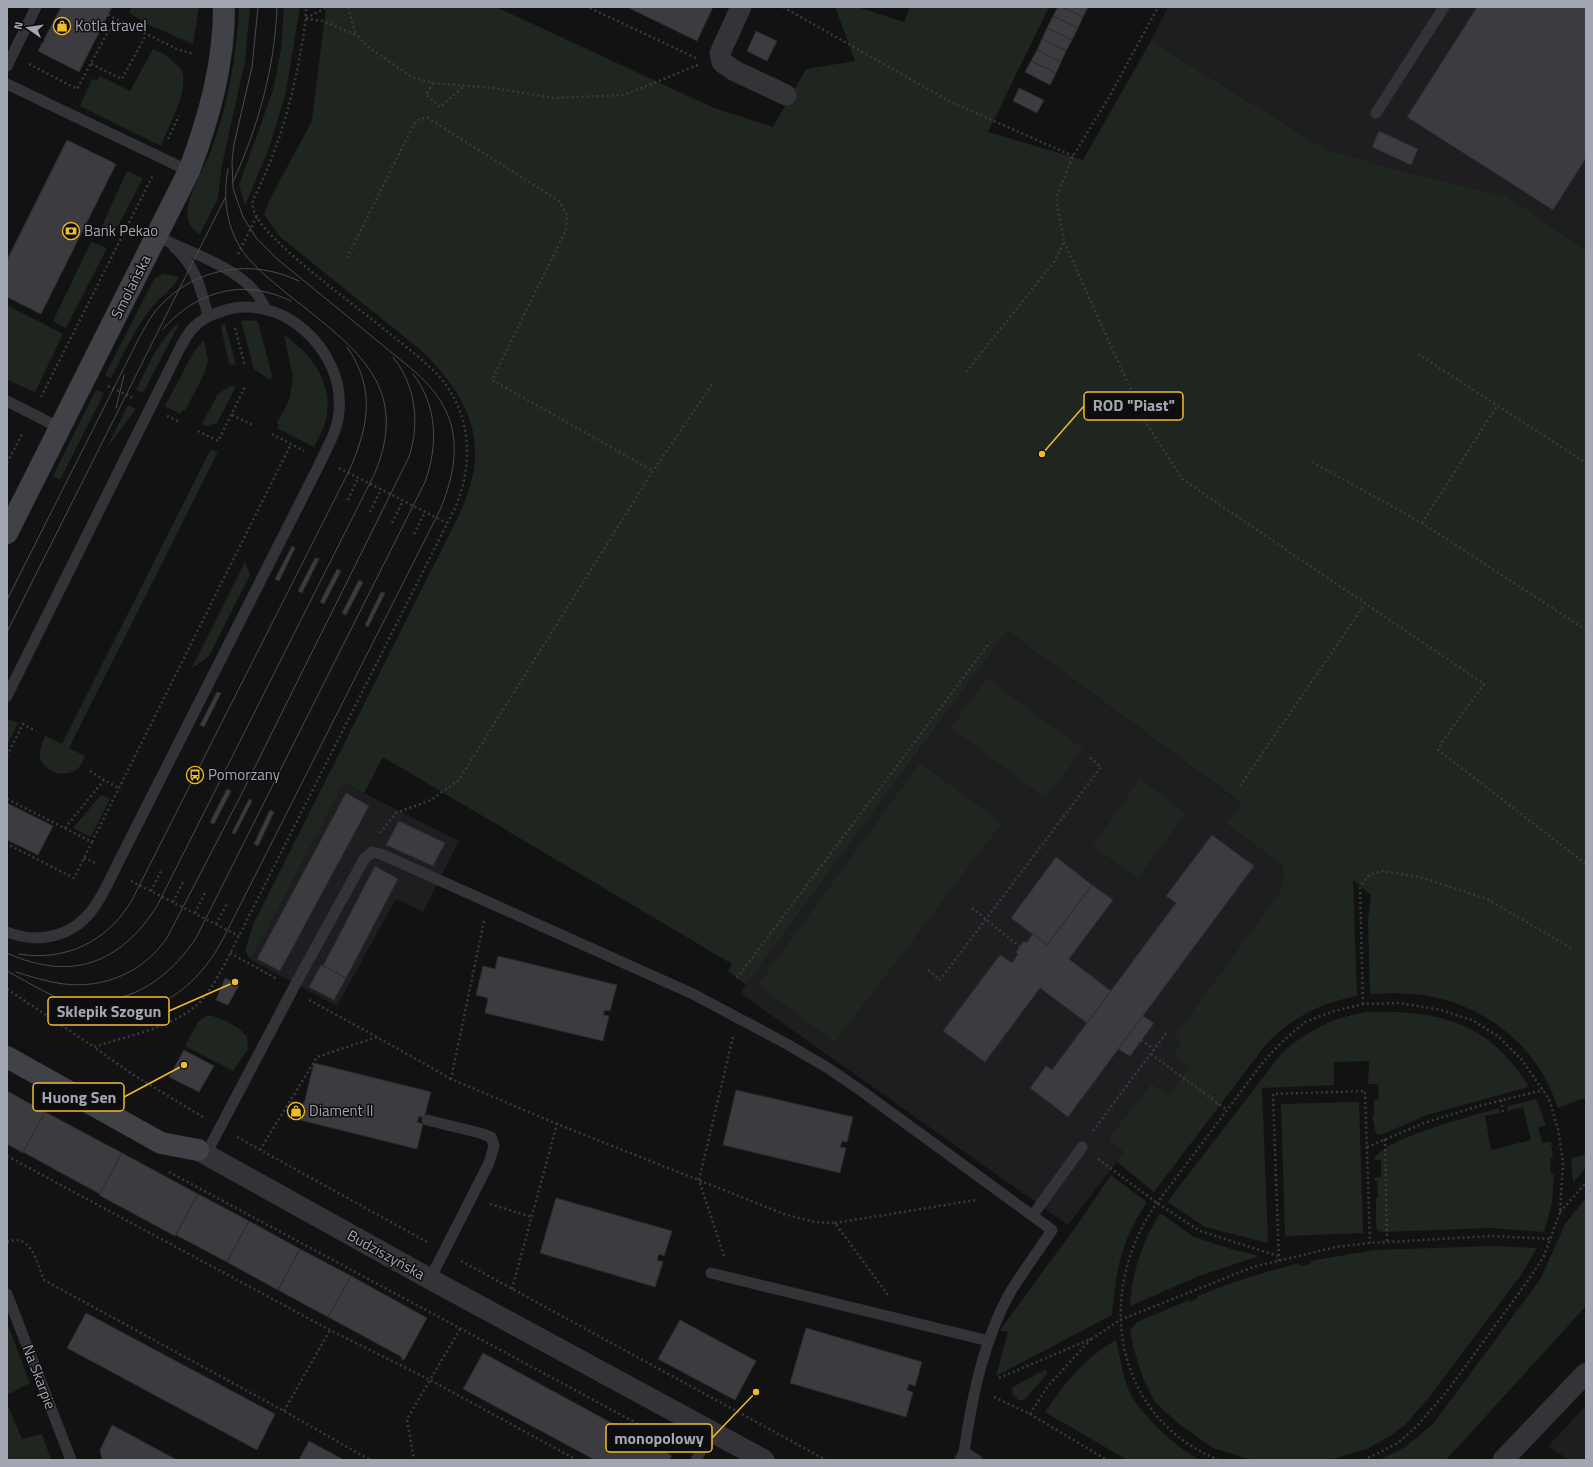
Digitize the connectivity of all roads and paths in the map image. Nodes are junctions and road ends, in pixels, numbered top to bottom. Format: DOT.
graph roads {
  1 [pos="36,7"];
  2 [pos="224,7"];
  3 [pos="306,7"];
  4 [pos="327,7"];
  5 [pos="348,7"];
  6 [pos="741,7"];
  7 [pos="783,7"];
  8 [pos="1158,7"];
  9 [pos="1444,7"];
  10 [pos="590,8"];
  11 [pos="108,15"];
  12 [pos="115,18"];
  13 [pos="306,19"];
  14 [pos="146,35"];
  15 [pos="357,35"];
  16 [pos="17,45"];
  17 [pos="196,55"];
  18 [pos="697,59"];
  19 [pos="704,62"];
  20 [pos="91,64"];
  21 [pos="7,66"];
  22 [pos="433,83"];
  23 [pos="7,84"];
  24 [pos="463,86"];
  25 [pos="786,95"];
  26 [pos="1376,113"];
  27 [pos="179,115"];
  28 [pos="1073,156"];
  29 [pos="160,158"];
  30 [pos="189,170"];
  31 [pos="257,216"];
  32 [pos="163,239"];
  33 [pos="1064,242"];
  34 [pos="348,258"];
  35 [pos="235,260"];
  36 [pos="266,310"];
  37 [pos="208,316"];
  38 [pos="233,321"];
  39 [pos="1418,354"];
  40 [pos="245,366"];
  41 [pos="966,372"];
  42 [pos="713,383"];
  43 [pos="104,384"];
  44 [pos="245,387"];
  45 [pos="136,400"];
  46 [pos="7,401"];
  47 [pos="1497,406"];
  48 [pos="32,414"];
  49 [pos="232,414"];
  50 [pos="253,425"];
  51 [pos="60,428"];
  52 [pos="198,431"];
  53 [pos="272,434"];
  54 [pos="291,444"];
  55 [pos="308,453"];
  56 [pos="1312,462"];
  57 [pos="7,463"];
  58 [pos="1586,463"];
  59 [pos="337,467"];
  60 [pos="653,471"];
  61 [pos="358,478"];
  62 [pos="381,489"];
  63 [pos="348,500"];
  64 [pos="403,501"];
  65 [pos="370,512"];
  66 [pos="425,512"];
  67 [pos="392,523"];
  68 [pos="447,523"];
  69 [pos="1422,523"];
  70 [pos="7,533"];
  71 [pos="414,534"];
  72 [pos="1365,604"];
  73 [pos="1586,630"];
  74 [pos="990,642"];
  75 [pos="7,696"];
  76 [pos="36,731"];
  77 [pos="7,756"];
  78 [pos="1088,756"];
  79 [pos="90,771"];
  80 [pos="104,780"];
  81 [pos="1240,786"];
  82 [pos="119,788"];
  83 [pos="7,799"];
  84 [pos="65,828"];
  85 [pos="92,842"];
  86 [pos="7,844"];
  87 [pos="372,852"];
  88 [pos="1586,864"];
  89 [pos="162,869"];
  90 [pos="129,880"];
  91 [pos="184,880"];
  92 [pos="151,891"];
  93 [pos="206,891"];
  94 [pos="173,902"];
  95 [pos="228,902"];
  96 [pos="488,902"];
  97 [pos="972,908"];
  98 [pos="195,913"];
  99 [pos="985,920"];
  100 [pos="216,924"];
  101 [pos="7,932"];
  102 [pos="239,936"];
  103 [pos="1020,947"];
  104 [pos="1572,948"];
  105 [pos="230,953"];
  106 [pos="928,970"];
  107 [pos="737,978"];
  108 [pos="279,979"];
  109 [pos="7,989"];
  110 [pos="292,991"];
  111 [pos="1363,1004"];
  112 [pos="738,1017"];
  113 [pos="1168,1032"];
  114 [pos="377,1037"];
  115 [pos="1141,1040"];
  116 [pos="94,1047"];
  117 [pos="1154,1049"];
  118 [pos="1151,1054"];
  119 [pos="7,1057"];
  120 [pos="451,1079"];
  121 [pos="1543,1090"];
  122 [pos="1501,1100"];
  123 [pos="1227,1110"];
  124 [pos="1504,1112"];
  125 [pos="427,1120"];
  126 [pos="557,1124"];
  127 [pos="220,1127"];
  128 [pos="1385,1139"];
  129 [pos="1082,1147"];
  130 [pos="1367,1147"];
  131 [pos="260,1150"];
  132 [pos="202,1152"];
  133 [pos="7,1156"];
  134 [pos="165,1169"];
  135 [pos="699,1180"];
  136 [pos="1586,1183"];
  137 [pos="1006,1195"];
  138 [pos="472,1198"];
  139 [pos="1157,1203"];
  140 [pos="1560,1212"];
  141 [pos="1033,1216"];
  142 [pos="532,1217"];
  143 [pos="835,1223"];
  144 [pos="1550,1239"];
  145 [pos="7,1242"];
  146 [pos="1387,1242"];
  147 [pos="1370,1243"];
  148 [pos="445,1252"];
  149 [pos="1278,1256"];
  150 [pos="1279,1261"];
  151 [pos="711,1273"];
  152 [pos="731,1278"];
  153 [pos="430,1279"];
  154 [pos="512,1289"];
  155 [pos="7,1294"];
  156 [pos="1120,1320"];
  157 [pos="907,1321"];
  158 [pos="460,1329"];
  159 [pos="330,1330"];
  160 [pos="1093,1338"];
  161 [pos="989,1341"];
  162 [pos="1586,1373"];
  163 [pos="430,1380"];
  164 [pos="976,1388"];
  165 [pos="284,1411"];
  166 [pos="1030,1414"];
  167 [pos="712,1432"];
  168 [pos="962,1456"];
  169 [pos="1513,1457"];
  170 [pos="697,1458"];
  171 [pos="71,1460"];
  172 [pos="370,1460"];
  173 [pos="414,1460"];
  174 [pos="577,1460"];
  175 [pos="764,1460"];
  176 [pos="826,1460"];
  177 [pos="977,1460"];
  178 [pos="1107,1460"];
  179 [pos="1219,1460"];
  180 [pos="1364,1460"];
  1 -- 16 [label="lane"];
  2 -- 30 [label="street, Smolańska"];
  3 -- 13 [label="path"];
  4 -- 13 [label="path"];
  5 -- 15 [label="path"];
  6 -- 25 [label="street"];
  7 -- 28 [label="path"];
  8 -- 28 [label="path"];
  9 -- 26 [label="lane"];
  10 -- 18 [label="path"];
  11 -- 12 [label="path"];
  12 -- 14 [label="path"];
  12 -- 20 [label="path"];
  13 -- 15 [label="path"];
  13 -- 31 [label="path"];
  14 -- 17 [label="path"];
  14 -- 20 [label="path"];
  15 -- 22 [label="path"];
  16 -- 20 [label="path"];
  16 -- 21 [label="lane"];
  19 -- 24 [label="path"];
  22 -- 24 [label="path"];
  22 -- 24 [label="path"];
  23 -- 29 [label="lane"];
  27 -- 29 [label="path"];
  28 -- 33 [label="path"];
  29 -- 30 [label="lane"];
  29 -- 48 [label="path"];
  30 -- 32 [label="street, Smolańska"];
  31 -- 35 [label="path"];
  31 -- 68 [label="path"];
  32 -- 36 [label="lane"];
  32 -- 37 [label="lane"];
  32 -- 51 [label="street, Smolańska"];
  33 -- 41 [label="path"];
  33 -- 72 [label="path"];
  34 -- 60 [label="path"];
  36 -- 37 [label="lane"];
  36 -- 101 [label="lane"];
  37 -- 75 [label="lane"];
  38 -- 40 [label="path"];
  39 -- 47 [label="path"];
  42 -- 60 [label="path"];
  43 -- 45 [label="path"];
  44 -- 49 [label="path"];
  46 -- 48 [label="lane"];
  47 -- 58 [label="path"];
  47 -- 69 [label="path"];
  48 -- 51 [label="lane"];
  48 -- 57 [label="path"];
  49 -- 50 [label="path"];
  49 -- 52 [label="path"];
  51 -- 70 [label="street, Smolańska"];
  53 -- 54 [label="path"];
  54 -- 55 [label="path"];
  54 -- 82 [label="path"];
  56 -- 69 [label="path"];
  59 -- 61 [label="path"];
  60 -- 87 [label="path"];
  61 -- 62 [label="path"];
  61 -- 63 [label="path"];
  62 -- 64 [label="path"];
  62 -- 65 [label="path"];
  64 -- 66 [label="path"];
  64 -- 67 [label="path"];
  66 -- 68 [label="path"];
  66 -- 71 [label="path"];
  68 -- 102 [label="path"];
  69 -- 73 [label="path"];
  72 -- 81 [label="path"];
  72 -- 88 [label="path"];
  74 -- 107 [label="path"];
  76 -- 77 [label="path"];
  78 -- 99 [label="path"];
  79 -- 80 [label="path"];
  80 -- 82 [label="path"];
  80 -- 84 [label="path"];
  82 -- 85 [label="path"];
  83 -- 84 [label="path"];
  84 -- 85 [label="path"];
  85 -- 86 [label="path"];
  87 -- 96 [label="lane"];
  87 -- 110 [label="lane"];
  89 -- 92 [label="path"];
  90 -- 92 [label="path"];
  91 -- 94 [label="path"];
  92 -- 94 [label="path"];
  93 -- 98 [label="path"];
  94 -- 98 [label="path"];
  95 -- 100 [label="path"];
  96 -- 112 [label="lane"];
  96 -- 120 [label="path"];
  97 -- 99 [label="path"];
  98 -- 100 [label="path"];
  99 -- 103 [label="path"];
  99 -- 106 [label="path"];
  100 -- 102 [label="path"];
  102 -- 105 [label="path"];
  104 -- 111 [label="path"];
  105 -- 108 [label="path"];
  105 -- 116 [label="path"];
  109 -- 116 [label="path"];
  110 -- 114 [label="path"];
  110 -- 127 [label="lane"];
  111 -- 121 [label="path"];
  111 -- 123 [label="path"];
  112 -- 135 [label="path"];
  112 -- 137 [label="lane"];
  113 -- 117 [label="path"];
  114 -- 120 [label="path"];
  114 -- 131 [label="path"];
  115 -- 117 [label="path"];
  116 -- 127 [label="path"];
  117 -- 118 [label="path"];
  118 -- 123 [label="path"];
  118 -- 129 [label="path"];
  119 -- 132 [label="street, Budziszyńska"];
  120 -- 126 [label="path"];
  121 -- 122 [label="path"];
  121 -- 140 [label="path"];
  122 -- 124 [label="path"];
  122 -- 128 [label="path"];
  123 -- 139 [label="path"];
  125 -- 138 [label="lane"];
  126 -- 135 [label="path"];
  126 -- 142 [label="path"];
  127 -- 131 [label="path"];
  127 -- 132 [label="lane"];
  128 -- 130 [label="path"];
  128 -- 146 [label="path"];
  129 -- 139 [label="path"];
  129 -- 141 [label="lane"];
  130 -- 147 [label="path"];
  130 -- 149 [label="path"];
  131 -- 148 [label="path"];
  132 -- 153 [label="street, Budziszyńska"];
  133 -- 159 [label="path"];
  134 -- 158 [label="path"];
  135 -- 143 [label="path"];
  135 -- 152 [label="path"];
  136 -- 140 [label="path"];
  137 -- 141 [label="lane"];
  137 -- 143 [label="path"];
  138 -- 142 [label="path"];
  138 -- 148 [label="lane"];
  139 -- 149 [label="path"];
  139 -- 156 [label="path"];
  140 -- 144 [label="path"];
  141 -- 161 [label="lane"];
  142 -- 154 [label="path"];
  143 -- 157 [label="path"];
  144 -- 146 [label="path"];
  144 -- 180 [label="path"];
  145 -- 165 [label="path"];
  146 -- 147 [label="path"];
  147 -- 150 [label="path"];
  148 -- 153 [label="lane"];
  148 -- 154 [label="path"];
  149 -- 150 [label="path"];
  150 -- 156 [label="path"];
  151 -- 152 [label="lane"];
  152 -- 157 [label="lane"];
  153 -- 167 [label="street, Budziszyńska"];
  154 -- 176 [label="path"];
  155 -- 171 [label="lane, Na Skarpie"];
  156 -- 160 [label="path"];
  156 -- 179 [label="path"];
  157 -- 161 [label="lane"];
  158 -- 163 [label="path"];
  158 -- 170 [label="path"];
  159 -- 163 [label="path"];
  159 -- 165 [label="path"];
  160 -- 164 [label="path"];
  160 -- 166 [label="path"];
  161 -- 164 [label="lane"];
  162 -- 169 [label="street"];
  163 -- 173 [label="path"];
  163 -- 174 [label="path"];
  164 -- 166 [label="path"];
  164 -- 168 [label="lane"];
  165 -- 172 [label="path"];
  166 -- 178 [label="path"];
  167 -- 170 [label="lane"];
  167 -- 175 [label="street, Budziszyńska"];
  168 -- 177 [label="lane"];
}
